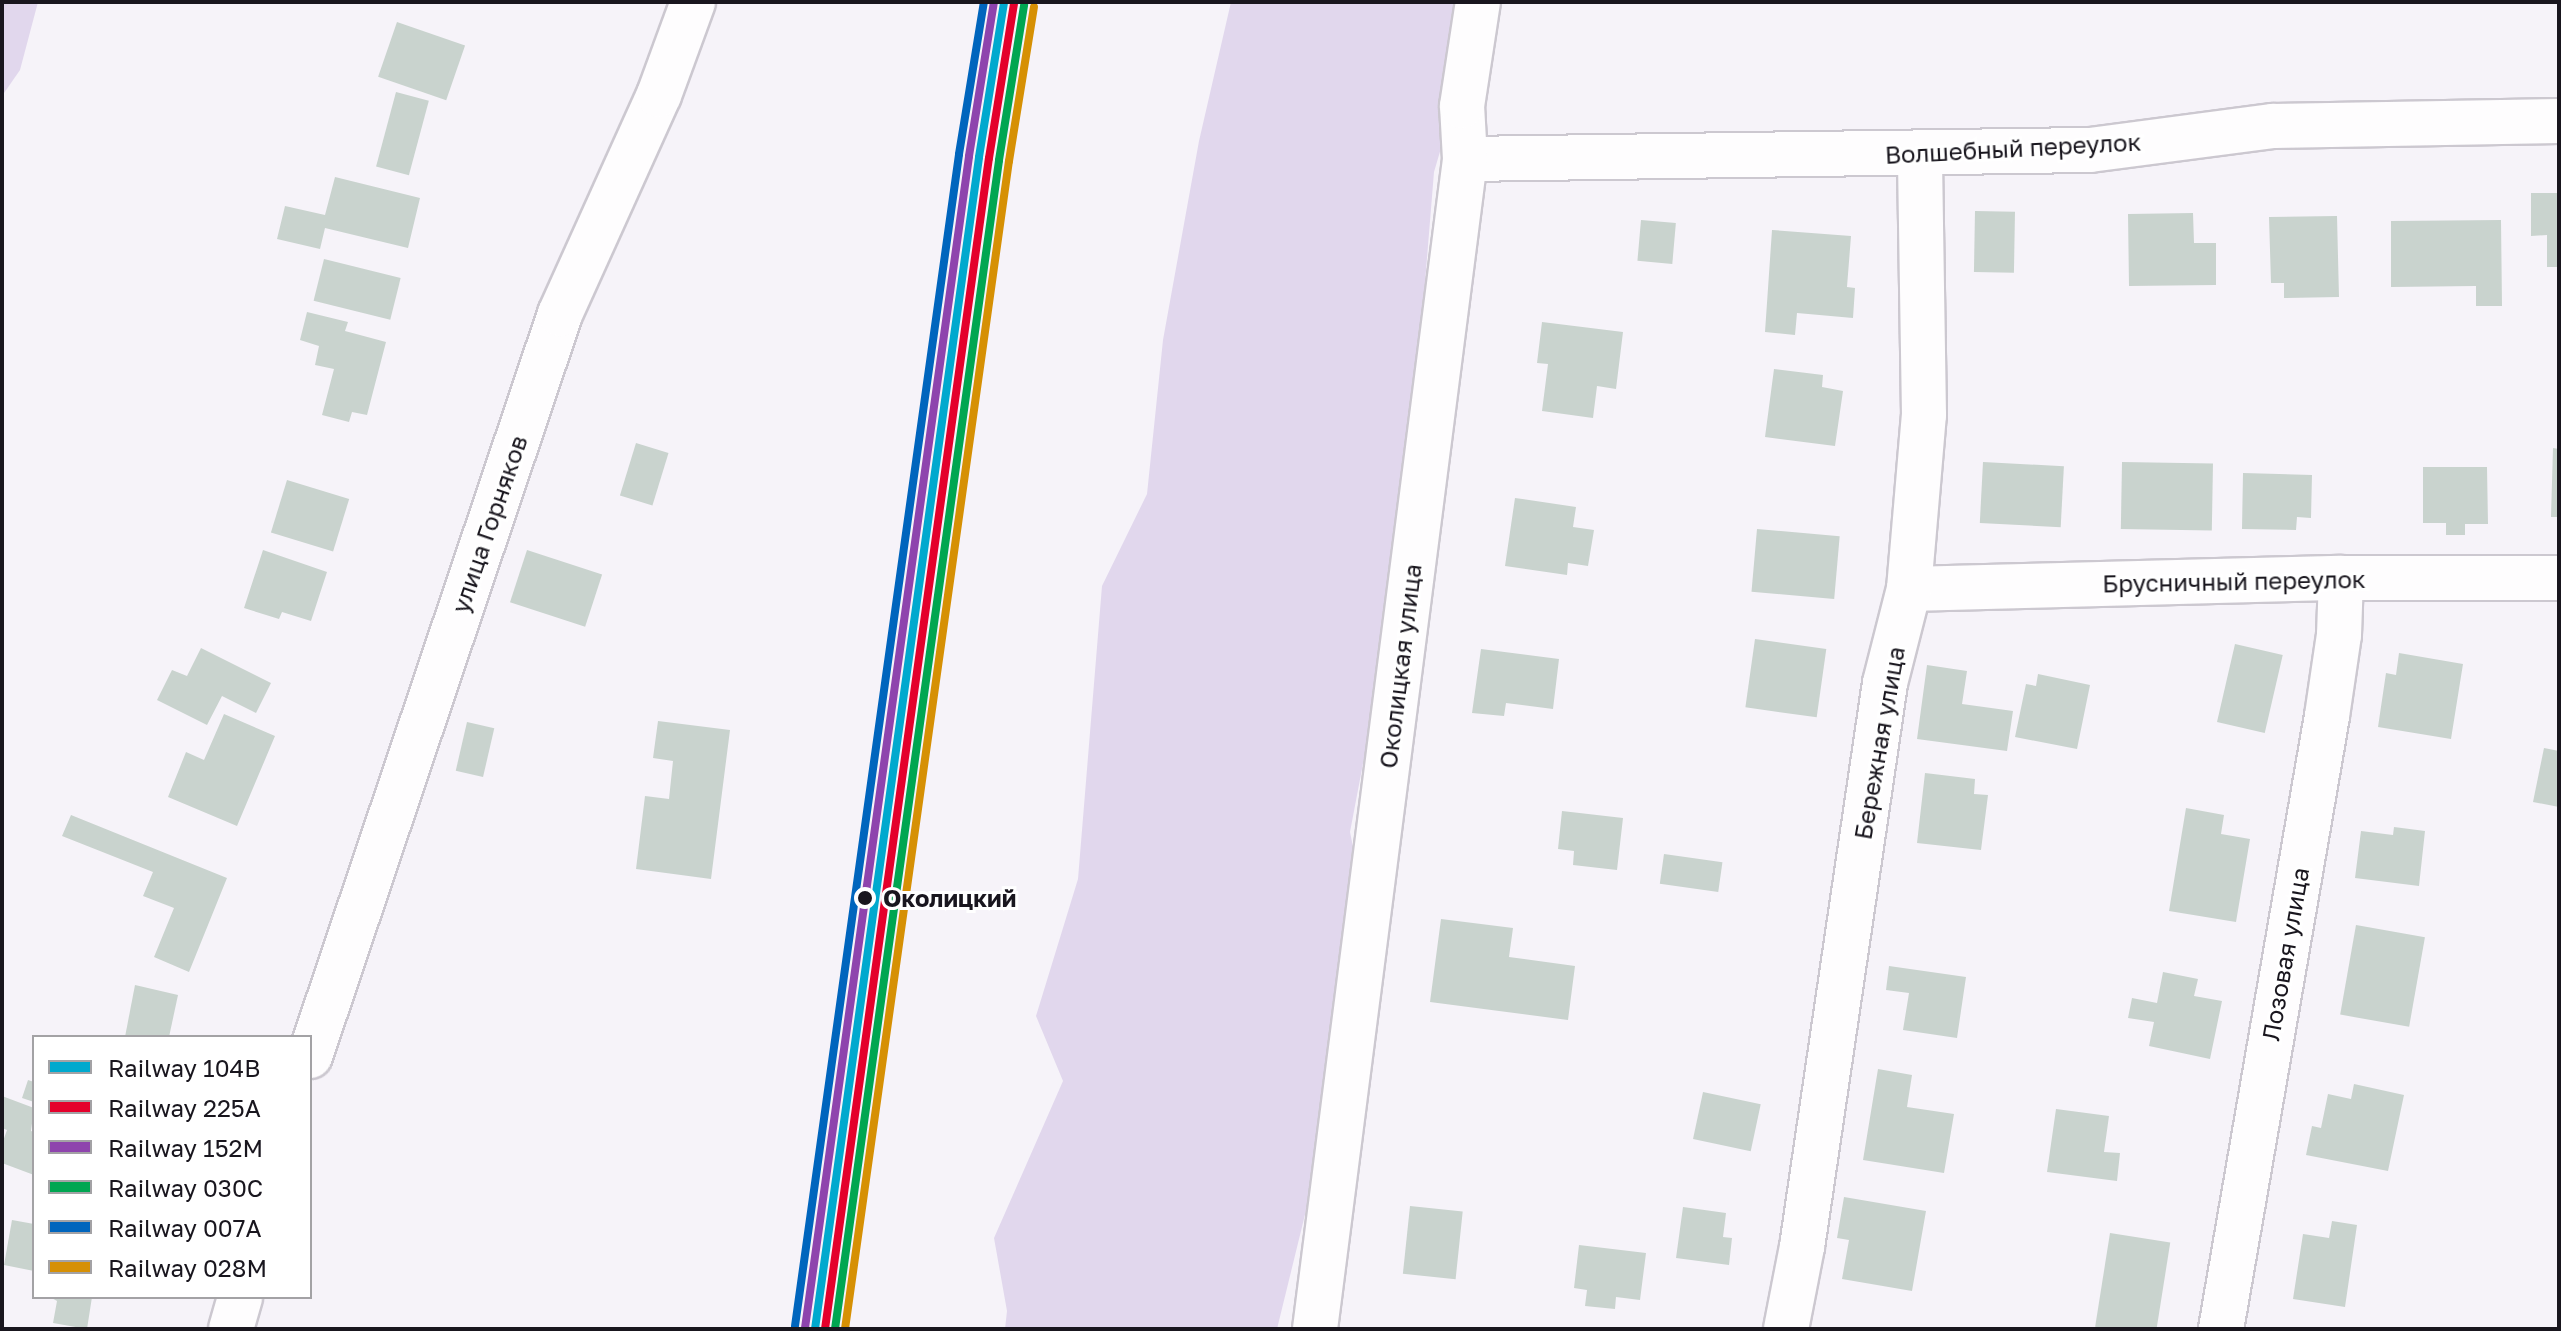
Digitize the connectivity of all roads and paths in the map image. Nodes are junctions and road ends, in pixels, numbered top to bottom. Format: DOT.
graph roads {
  1 [pos="693,2"];
  2 [pos="1478,2"];
  3 [pos="2559,121"];
  4 [pos="1920,154"];
  5 [pos="1465,159"];
  6 [pos="2341,578"];
  7 [pos="2559,578"];
  8 [pos="1909,589"];
  9 [pos="312,1050"];
  10 [pos="239,1299"];
  11 [pos="231,1329"];
  12 [pos="1315,1329"];
  13 [pos="1786,1329"];
  14 [pos="2221,1329"];
  1 -- 9 [label="street, улица Горняков"];
  2 -- 5 [label="street, Околицкая улица"];
  3 -- 4 [label="street, Волшебный переулок"];
  4 -- 5 [label="street, Волшебный переулок"];
  4 -- 8 [label="street, Бережная улица"];
  5 -- 12 [label="street, Околицкая улица"];
  6 -- 7 [label="street, Брусничный переулок"];
  6 -- 8 [label="street, Брусничный переулок"];
  6 -- 14 [label="street, Лозовая улица"];
  8 -- 13 [label="street, Бережная улица"];
  10 -- 11 [label="street"];
}
